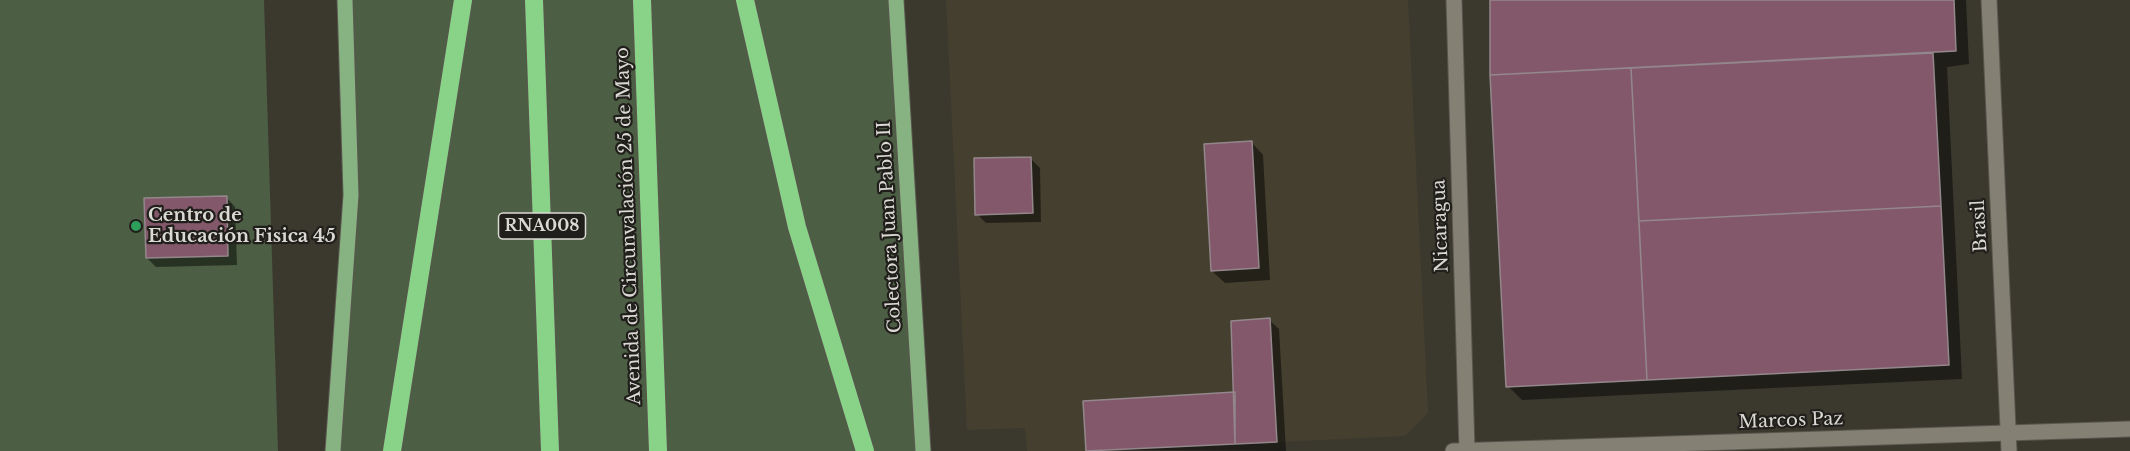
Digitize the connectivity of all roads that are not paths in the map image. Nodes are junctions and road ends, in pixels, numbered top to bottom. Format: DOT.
graph roads {
  1 [pos="345,0"];
  2 [pos="463,0"];
  3 [pos="534,0"];
  4 [pos="642,0"];
  5 [pos="745,0"];
  6 [pos="896,0"];
  7 [pos="1454,0"];
  8 [pos="1989,0"];
  9 [pos="2130,429"];
  10 [pos="2008,433"];
  11 [pos="333,451"];
  12 [pos="392,451"];
  13 [pos="550,451"];
  14 [pos="658,451"];
  15 [pos="865,451"];
  16 [pos="923,451"];
  17 [pos="1453,451"];
  18 [pos="1467,451"];
  19 [pos="2009,451"];
  1 -- 11 [label="main road"];
  2 -- 12 [label="highway"];
  3 -- 13 [label="highway, RNA008"];
  4 -- 14 [label="highway, Avenida de Circunvalación 25 de Mayo"];
  5 -- 15 [label="highway"];
  6 -- 16 [label="main road, Colectora Juan Pablo II"];
  7 -- 18 [label="street, Nicaragua"];
  8 -- 10 [label="street, Brasil"];
  9 -- 10 [label="street, Marcos Paz"];
  10 -- 18 [label="street, Marcos Paz"];
  10 -- 19 [label="street, Brasil"];
  17 -- 18 [label="street, Marcos Paz"];
}
